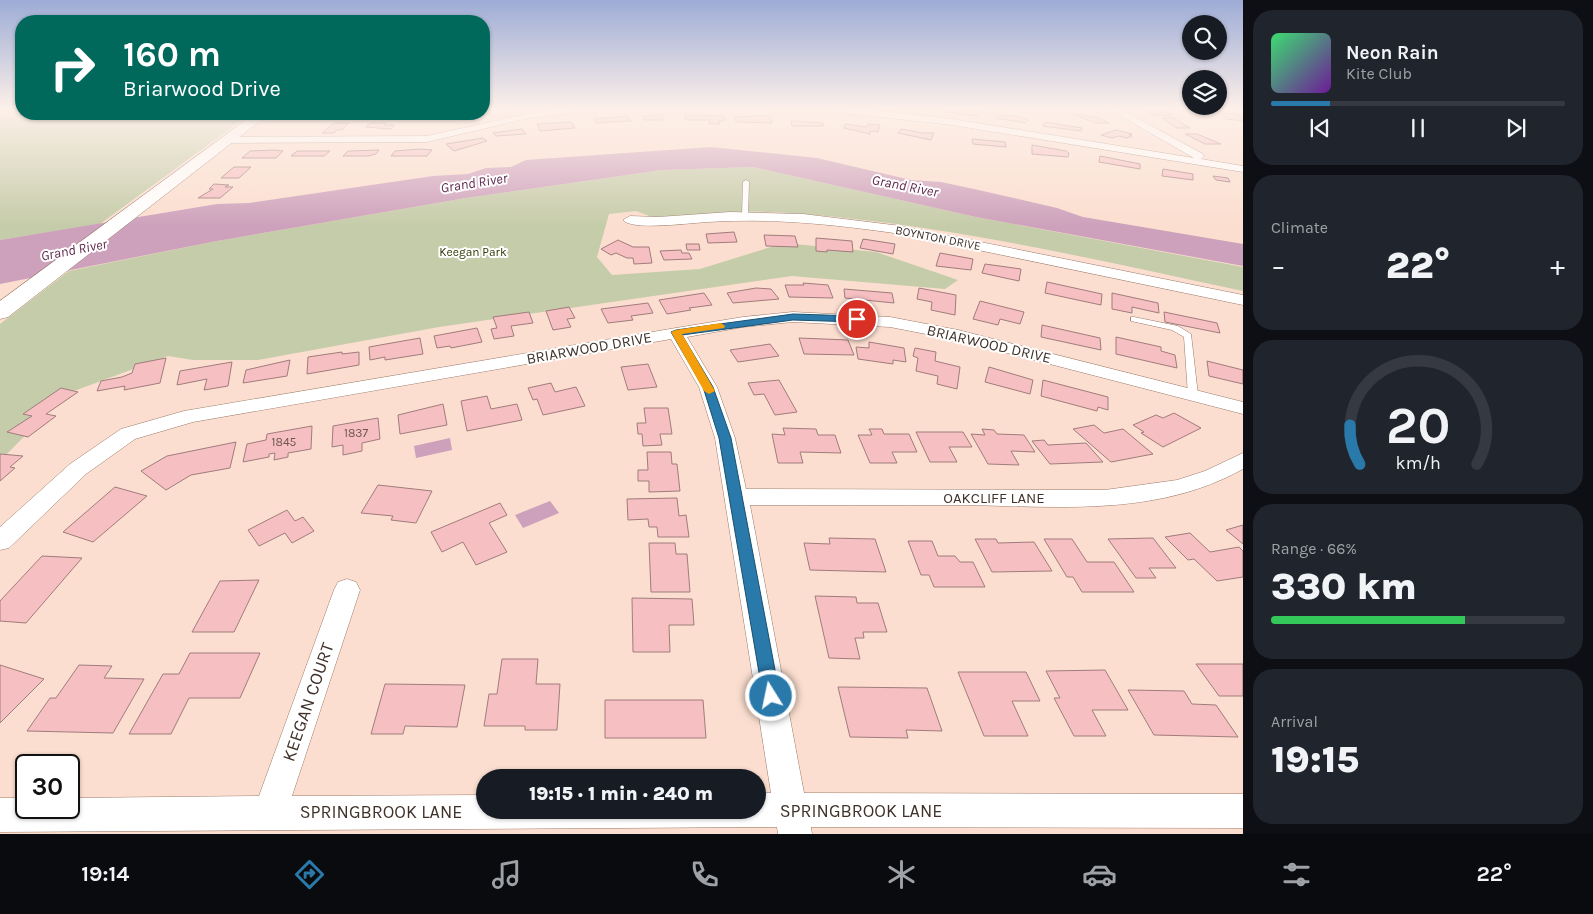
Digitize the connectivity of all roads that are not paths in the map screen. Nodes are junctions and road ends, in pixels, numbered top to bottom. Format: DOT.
graph roads {
  1 [pos="216,149"];
  2 [pos="1120,149"];
  3 [pos="1186,149"];
  4 [pos="1214,164"];
  5 [pos="1243,169"];
  6 [pos="746,182"];
  7 [pos="745,216"];
  8 [pos="630,220"];
  9 [pos="1243,300"];
  10 [pos="0,312"];
  11 [pos="1134,319"];
  12 [pos="676,332"];
  13 [pos="1193,395"];
  14 [pos="1243,408"];
  15 [pos="1243,460"];
  16 [pos="737,496"];
  17 [pos="0,541"];
  18 [pos="347,590"];
  19 [pos="1243,811"];
  20 [pos="270,813"];
  21 [pos="0,815"];
  22 [pos="793,822"];
  1 -- 10 [label="main road"];
  2 -- 4 [label="street"];
  3 -- 4 [label="street"];
  4 -- 5 [label="street"];
  6 -- 7 [label="lane"];
  7 -- 8 [label="street, BOYNTON DRIVE"];
  7 -- 9 [label="street, BOYNTON DRIVE"];
  11 -- 13 [label="lane"];
  12 -- 13 [label="street, BRIARWOOD DRIVE"];
  12 -- 16 [label="street"];
  12 -- 17 [label="street, BRIARWOOD DRIVE"];
  13 -- 14 [label="street, BRIARWOOD DRIVE"];
  15 -- 16 [label="street, OAKCLIFF LANE"];
  16 -- 22 [label="street"];
  18 -- 20 [label="street, KEEGAN COURT"];
  19 -- 22 [label="street, SPRINGBROOK LANE"];
  20 -- 21 [label="street, SPRINGBROOK LANE"];
  20 -- 22 [label="street, SPRINGBROOK LANE"];
}
